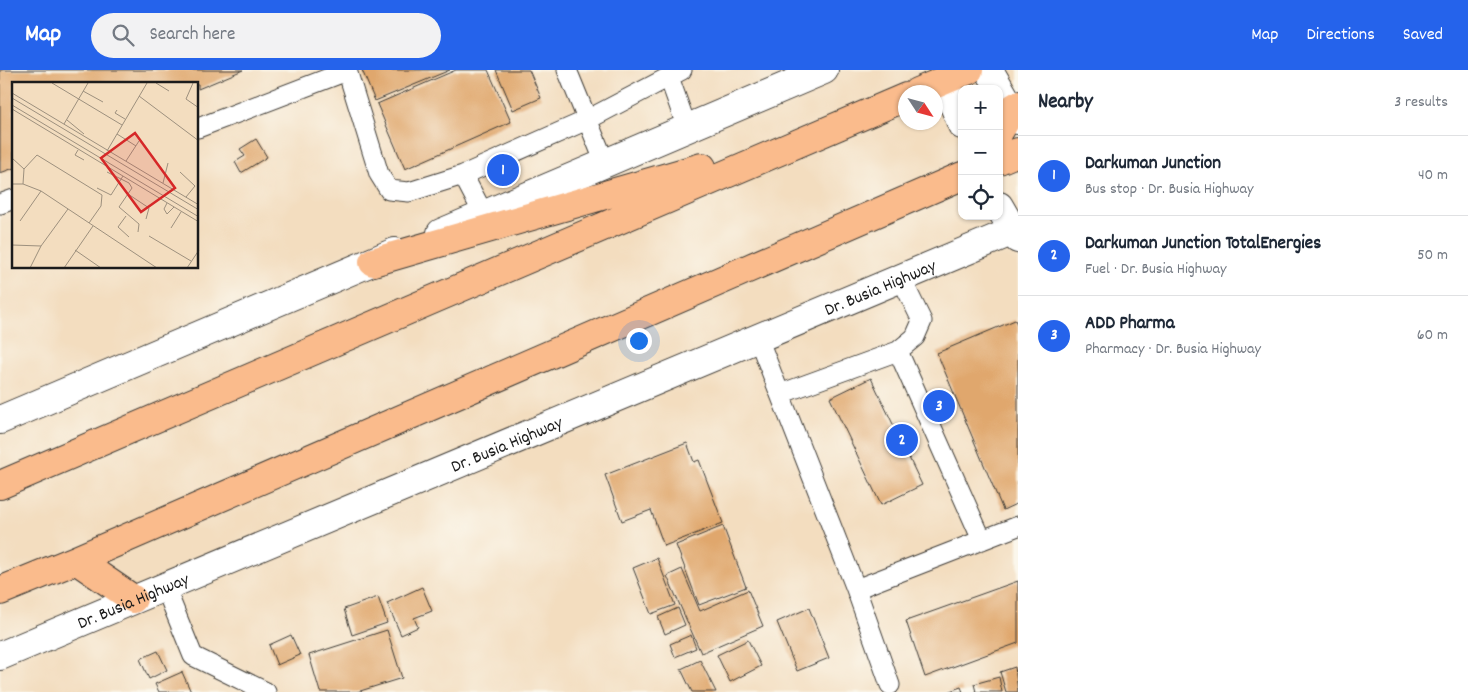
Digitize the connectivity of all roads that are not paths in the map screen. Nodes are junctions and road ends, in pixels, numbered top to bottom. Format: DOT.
graph roads {
  1 [pos="347,70"];
  2 [pos="566,70"];
  3 [pos="824,70"];
  4 [pos="969,70"];
  5 [pos="989,70"];
  6 [pos="676,73"];
  7 [pos="944,81"];
  8 [pos="934,85"];
  9 [pos="898,100"];
  10 [pos="1016,111"];
  11 [pos="958,115"];
  12 [pos="588,120"];
  13 [pos="199,128"];
  14 [pos="687,128"];
  15 [pos="1001,130"];
  16 [pos="812,136"];
  17 [pos="1018,152"];
  18 [pos="1003,158"];
  19 [pos="605,164"];
  20 [pos="463,175"];
  21 [pos="958,178"];
  22 [pos="12,200"];
  23 [pos="0,204"];
  24 [pos="1003,212"];
  25 [pos="484,215"];
  26 [pos="1016,233"];
  27 [pos="373,262"];
  28 [pos="901,278"];
  29 [pos="758,338"];
  30 [pos="898,351"];
  31 [pos="780,394"];
  32 [pos="0,420"];
  33 [pos="0,484"];
  34 [pos="1018,526"];
  35 [pos="982,540"];
  36 [pos="76,560"];
  37 [pos="165,587"];
  38 [pos="856,589"];
  39 [pos="0,591"];
  40 [pos="133,599"];
  41 [pos="0,656"];
  42 [pos="890,685"];
  43 [pos="266,692"];
  1 -- 13 [label="lane"];
  1 -- 20 [label="lane"];
  2 -- 12 [label="lane"];
  3 -- 14 [label="street"];
  4 -- 7 [label="highway"];
  5 -- 10 [label="street"];
  6 -- 12 [label="lane"];
  6 -- 14 [label="lane"];
  7 -- 8 [label="highway"];
  7 -- 11 [label="street"];
  9 -- 16 [label="highway"];
  10 -- 15 [label="highway"];
  12 -- 19 [label="lane"];
  12 -- 20 [label="lane"];
  14 -- 19 [label="street"];
  16 -- 27 [label="highway"];
  16 -- 33 [label="highway"];
  17 -- 18 [label="highway"];
  19 -- 25 [label="street"];
  20 -- 25 [label="lane"];
  21 -- 36 [label="highway"];
  22 -- 23 [label="lane"];
  24 -- 26 [label="street"];
  25 -- 27 [label="street"];
  26 -- 28 [label="street, Dr. Busia Highway"];
  27 -- 32 [label="street"];
  28 -- 29 [label="street, Dr. Busia Highway"];
  28 -- 30 [label="lane"];
  29 -- 31 [label="lane"];
  29 -- 37 [label="street, Dr. Busia Highway"];
  30 -- 31 [label="lane"];
  30 -- 35 [label="lane"];
  31 -- 38 [label="lane"];
  34 -- 35 [label="lane"];
  35 -- 38 [label="lane"];
  36 -- 39 [label="highway"];
  36 -- 40 [label="highway"];
  37 -- 40 [label="street, Dr. Busia Highway"];
  37 -- 43 [label="lane"];
  38 -- 42 [label="lane"];
  40 -- 41 [label="street, Dr. Busia Highway"];
}
